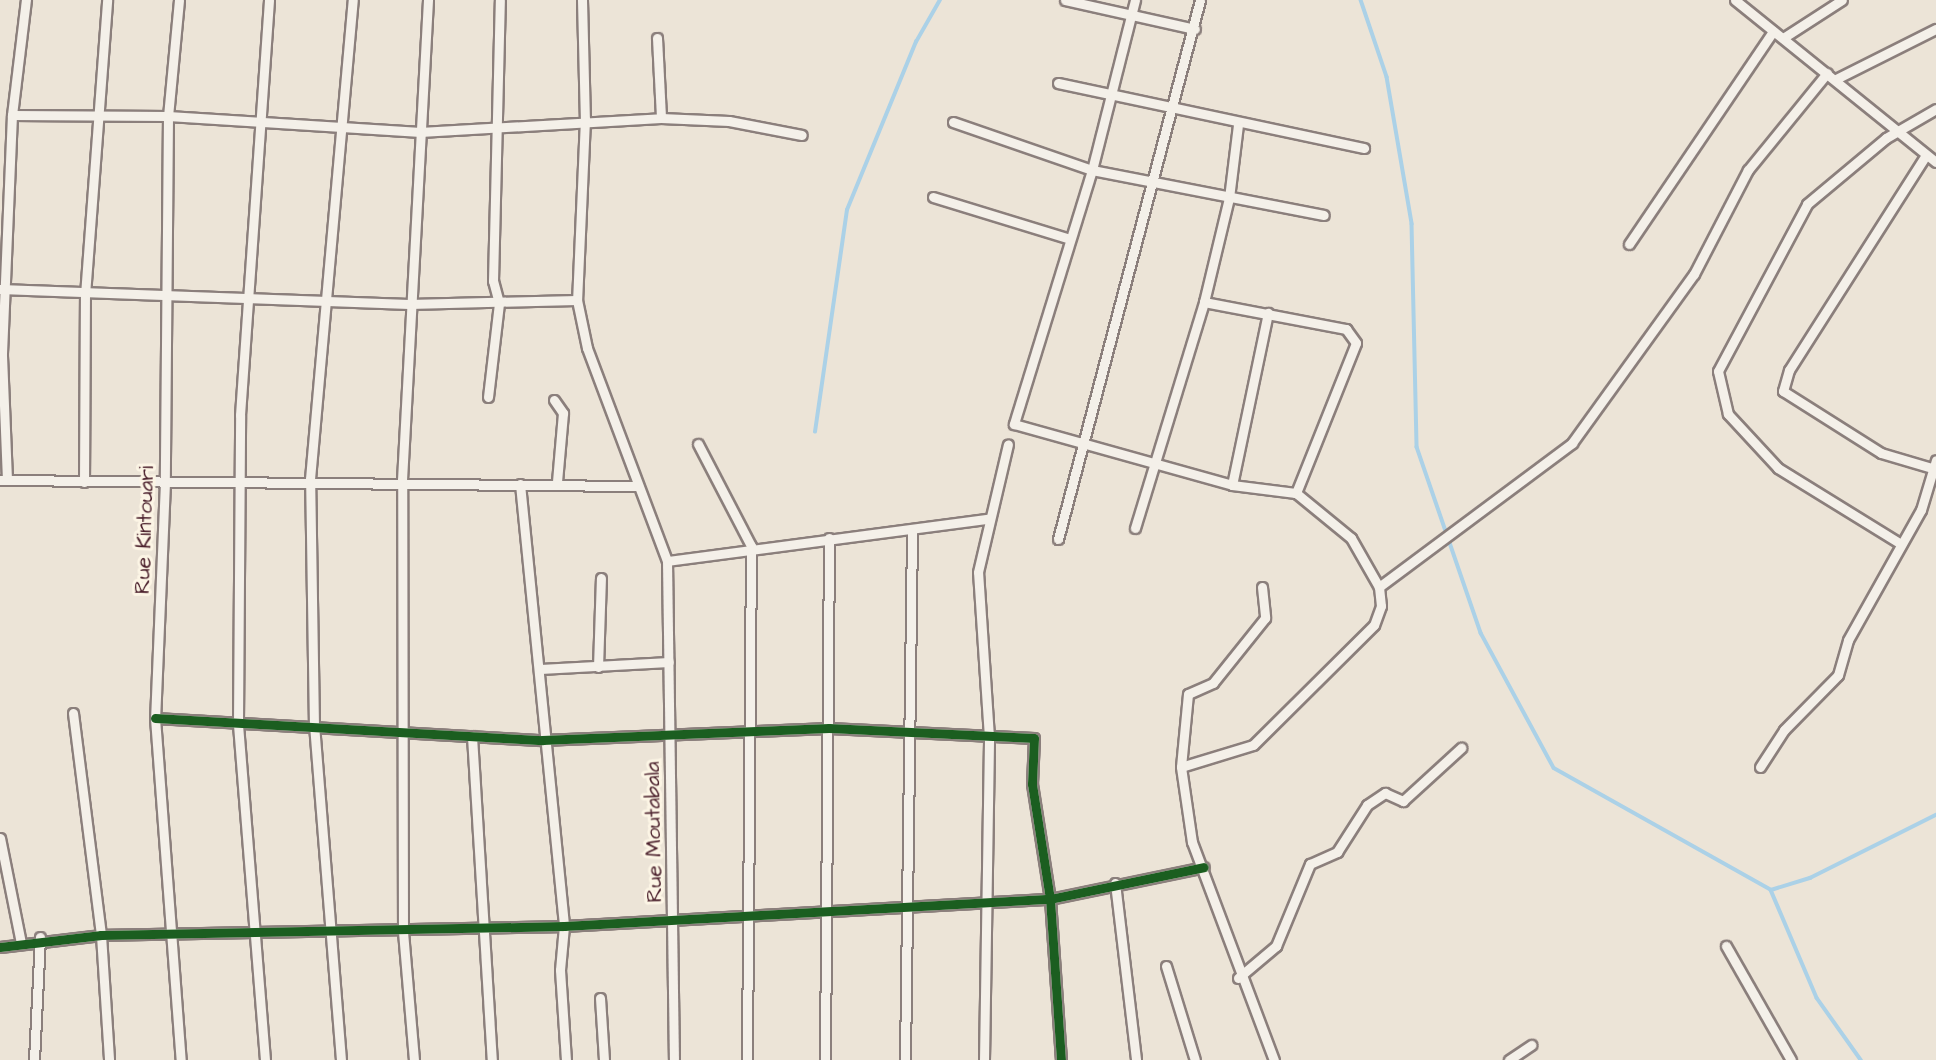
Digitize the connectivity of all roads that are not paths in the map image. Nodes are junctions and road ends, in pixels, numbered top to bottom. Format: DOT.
graph roads {
  1 [pos="26,0"];
  2 [pos="107,0"];
  3 [pos="179,0"];
  4 [pos="269,0"];
  5 [pos="353,0"];
  6 [pos="428,0"];
  7 [pos="500,0"];
  8 [pos="582,0"];
  9 [pos="1065,0"];
  10 [pos="1135,0"];
  11 [pos="1200,0"];
  12 [pos="1735,0"];
  13 [pos="1842,0"];
  14 [pos="1131,18"];
  15 [pos="1195,29"];
  16 [pos="1936,29"];
  17 [pos="1773,31"];
  18 [pos="657,38"];
  19 [pos="1783,38"];
  20 [pos="1827,73"];
  21 [pos="1836,79"];
  22 [pos="1058,83"];
  23 [pos="1111,96"];
  24 [pos="1936,109"];
  25 [pos="1170,110"];
  26 [pos="12,116"];
  27 [pos="168,116"];
  28 [pos="661,118"];
  29 [pos="94,119"];
  30 [pos="585,119"];
  31 [pos="500,122"];
  32 [pos="953,122"];
  33 [pos="262,124"];
  34 [pos="1238,125"];
  35 [pos="339,126"];
  36 [pos="420,132"];
  37 [pos="1897,134"];
  38 [pos="802,135"];
  39 [pos="1364,148"];
  40 [pos="1926,155"];
  41 [pos="1936,162"];
  42 [pos="1092,170"];
  43 [pos="1154,182"];
  44 [pos="933,197"];
  45 [pos="1229,198"];
  46 [pos="1324,215"];
  47 [pos="1067,238"];
  48 [pos="1629,244"];
  49 [pos="2,289"];
  50 [pos="166,294"];
  51 [pos="85,295"];
  52 [pos="577,300"];
  53 [pos="251,301"];
  54 [pos="328,302"];
  55 [pos="1204,302"];
  56 [pos="499,303"];
  57 [pos="409,304"];
  58 [pos="1268,313"];
  59 [pos="488,397"];
  60 [pos="554,400"];
  61 [pos="1086,440"];
  62 [pos="698,444"];
  63 [pos="1008,444"];
  64 [pos="1158,461"];
  65 [pos="1934,464"];
  66 [pos="310,479"];
  67 [pos="4,480"];
  68 [pos="402,480"];
  69 [pos="84,482"];
  70 [pos="165,482"];
  71 [pos="240,482"];
  72 [pos="557,482"];
  73 [pos="520,484"];
  74 [pos="1232,485"];
  75 [pos="638,486"];
  76 [pos="1296,493"];
  77 [pos="987,519"];
  78 [pos="1135,528"];
  79 [pos="912,530"];
  80 [pos="828,538"];
  81 [pos="1058,538"];
  82 [pos="1901,544"];
  83 [pos="751,546"];
  84 [pos="667,561"];
  85 [pos="601,578"];
  86 [pos="1262,587"];
  87 [pos="1379,587"];
  88 [pos="669,662"];
  89 [pos="598,667"];
  90 [pos="540,669"];
  91 [pos="73,713"];
  92 [pos="155,719"];
  93 [pos="239,722"];
  94 [pos="314,726"];
  95 [pos="829,727"];
  96 [pos="753,729"];
  97 [pos="401,731"];
  98 [pos="910,734"];
  99 [pos="472,736"];
  100 [pos="989,737"];
  101 [pos="670,738"];
  102 [pos="542,740"];
  103 [pos="1461,748"];
  104 [pos="1181,767"];
  105 [pos="1760,767"];
  106 [pos="0,838"];
  107 [pos="1204,867"];
  108 [pos="1115,883"];
  109 [pos="990,898"];
  110 [pos="1050,899"];
  111 [pos="902,908"];
  112 [pos="824,910"];
  113 [pos="750,914"];
  114 [pos="673,916"];
  115 [pos="565,926"];
  116 [pos="486,928"];
  117 [pos="402,931"];
  118 [pos="333,933"];
  119 [pos="172,934"];
  120 [pos="101,935"];
  121 [pos="255,935"];
  122 [pos="40,937"];
  123 [pos="21,943"];
  124 [pos="1726,946"];
  125 [pos="0,947"];
  126 [pos="1166,967"];
  127 [pos="1238,978"];
  128 [pos="600,998"];
  129 [pos="1531,1045"];
  130 [pos="34,1060"];
  131 [pos="109,1060"];
  132 [pos="181,1060"];
  133 [pos="265,1060"];
  134 [pos="341,1060"];
  135 [pos="414,1060"];
  136 [pos="492,1060"];
  137 [pos="566,1060"];
  138 [pos="604,1060"];
  139 [pos="674,1060"];
  140 [pos="747,1060"];
  141 [pos="825,1060"];
  142 [pos="905,1060"];
  143 [pos="984,1060"];
  144 [pos="1060,1060"];
  145 [pos="1136,1060"];
  146 [pos="1195,1060"];
  147 [pos="1274,1060"];
  148 [pos="1509,1060"];
  149 [pos="1791,1060"];
  1 -- 26 [label="street"];
  2 -- 29 [label="street"];
  3 -- 27 [label="street, Rue Kintouari"];
  4 -- 33 [label="street"];
  5 -- 35 [label="street"];
  6 -- 36 [label="street"];
  7 -- 31 [label="street"];
  8 -- 30 [label="street"];
  9 -- 14 [label="street"];
  10 -- 14 [label="street"];
  11 -- 15 [label="street"];
  12 -- 17 [label="street"];
  13 -- 19 [label="street"];
  14 -- 15 [label="street"];
  14 -- 23 [label="street"];
  15 -- 25 [label="street"];
  16 -- 21 [label="street"];
  17 -- 19 [label="street"];
  17 -- 48 [label="street"];
  18 -- 28 [label="street"];
  19 -- 20 [label="street"];
  20 -- 21 [label="street"];
  20 -- 87 [label="street"];
  21 -- 37 [label="street"];
  22 -- 23 [label="street"];
  23 -- 25 [label="street"];
  23 -- 42 [label="street"];
  24 -- 37 [label="street"];
  25 -- 34 [label="street"];
  25 -- 43 [label="street"];
  26 -- 29 [label="street"];
  26 -- 49 [label="street"];
  27 -- 29 [label="street"];
  27 -- 33 [label="street"];
  27 -- 50 [label="street, Rue Kintouari"];
  28 -- 30 [label="street"];
  28 -- 38 [label="street"];
  29 -- 51 [label="street"];
  30 -- 31 [label="street"];
  30 -- 52 [label="street"];
  31 -- 36 [label="street"];
  31 -- 56 [label="street"];
  32 -- 42 [label="street"];
  33 -- 35 [label="street"];
  33 -- 53 [label="street"];
  34 -- 39 [label="street"];
  34 -- 45 [label="street"];
  35 -- 36 [label="street"];
  35 -- 54 [label="street"];
  36 -- 57 [label="street"];
  37 -- 40 [label="street"];
  37 -- 82 [label="street"];
  40 -- 41 [label="street"];
  40 -- 65 [label="street"];
  42 -- 43 [label="street"];
  42 -- 47 [label="street"];
  43 -- 45 [label="street"];
  43 -- 61 [label="street"];
  44 -- 47 [label="street"];
  45 -- 46 [label="street"];
  45 -- 55 [label="street"];
  47 -- 61 [label="street"];
  49 -- 51 [label="street"];
  49 -- 67 [label="street"];
  50 -- 51 [label="street"];
  50 -- 53 [label="street"];
  50 -- 70 [label="street, Rue Kintouari"];
  51 -- 69 [label="street"];
  52 -- 56 [label="street"];
  52 -- 75 [label="street"];
  53 -- 54 [label="street"];
  53 -- 71 [label="street"];
  54 -- 57 [label="street"];
  54 -- 66 [label="street"];
  55 -- 58 [label="street"];
  55 -- 64 [label="street"];
  56 -- 57 [label="street"];
  56 -- 59 [label="street"];
  57 -- 68 [label="street"];
  58 -- 74 [label="street"];
  58 -- 76 [label="street"];
  60 -- 72 [label="street"];
  61 -- 64 [label="street"];
  61 -- 81 [label="street"];
  62 -- 83 [label="street"];
  63 -- 77 [label="street"];
  64 -- 74 [label="street"];
  64 -- 78 [label="street"];
  65 -- 82 [label="street"];
  66 -- 68 [label="street"];
  66 -- 71 [label="street"];
  66 -- 94 [label="street"];
  67 -- 69 [label="street"];
  68 -- 73 [label="street"];
  68 -- 97 [label="street"];
  69 -- 70 [label="street"];
  70 -- 71 [label="street"];
  70 -- 92 [label="street, Rue Kintouari"];
  71 -- 93 [label="street"];
  72 -- 73 [label="street"];
  72 -- 75 [label="street"];
  73 -- 90 [label="street"];
  74 -- 76 [label="street"];
  75 -- 84 [label="street"];
  76 -- 87 [label="street"];
  77 -- 79 [label="street"];
  77 -- 100 [label="street"];
  79 -- 80 [label="street"];
  79 -- 98 [label="street"];
  80 -- 83 [label="street"];
  80 -- 95 [label="street"];
  82 -- 105 [label="street"];
  83 -- 84 [label="street"];
  83 -- 96 [label="street"];
  84 -- 88 [label="street, Rue Moutabala"];
  85 -- 89 [label="street"];
  86 -- 104 [label="street"];
  87 -- 104 [label="street"];
  88 -- 89 [label="street"];
  88 -- 101 [label="street, Rue Moutabala"];
  89 -- 90 [label="street"];
  90 -- 102 [label="street"];
  91 -- 120 [label="street"];
  92 -- 93 [label="street"];
  92 -- 119 [label="street, Rue Kintouari"];
  93 -- 94 [label="street"];
  93 -- 121 [label="street"];
  94 -- 97 [label="street"];
  94 -- 118 [label="street"];
  95 -- 96 [label="street"];
  95 -- 98 [label="street"];
  95 -- 112 [label="street"];
  96 -- 101 [label="street"];
  96 -- 113 [label="street"];
  97 -- 99 [label="street"];
  97 -- 117 [label="street"];
  98 -- 100 [label="street"];
  98 -- 111 [label="street"];
  99 -- 102 [label="street"];
  99 -- 116 [label="street"];
  100 -- 109 [label="street"];
  100 -- 110 [label="street"];
  101 -- 102 [label="street"];
  101 -- 114 [label="street, Rue Moutabala"];
  102 -- 115 [label="street"];
  103 -- 127 [label="street"];
  104 -- 107 [label="street"];
  106 -- 123 [label="street"];
  107 -- 108 [label="street"];
  107 -- 127 [label="street"];
  108 -- 110 [label="street"];
  108 -- 145 [label="street"];
  109 -- 110 [label="street"];
  109 -- 111 [label="street"];
  109 -- 143 [label="street"];
  110 -- 144 [label="street"];
  111 -- 112 [label="street"];
  111 -- 142 [label="street"];
  112 -- 113 [label="street"];
  112 -- 141 [label="street"];
  113 -- 114 [label="street"];
  113 -- 140 [label="street"];
  114 -- 115 [label="street"];
  114 -- 139 [label="street, Rue Moutabala"];
  115 -- 116 [label="street"];
  115 -- 137 [label="street"];
  116 -- 117 [label="street"];
  116 -- 136 [label="street"];
  117 -- 118 [label="street"];
  117 -- 135 [label="street"];
  118 -- 121 [label="street"];
  118 -- 134 [label="street"];
  119 -- 120 [label="street"];
  119 -- 121 [label="street"];
  119 -- 132 [label="street, Rue Kintouari"];
  120 -- 122 [label="street"];
  120 -- 131 [label="street"];
  121 -- 133 [label="street"];
  122 -- 123 [label="street"];
  122 -- 130 [label="street"];
  123 -- 125 [label="street"];
  124 -- 149 [label="street"];
  126 -- 146 [label="street"];
  127 -- 147 [label="street"];
  128 -- 138 [label="street"];
  129 -- 148 [label="street"];
}
